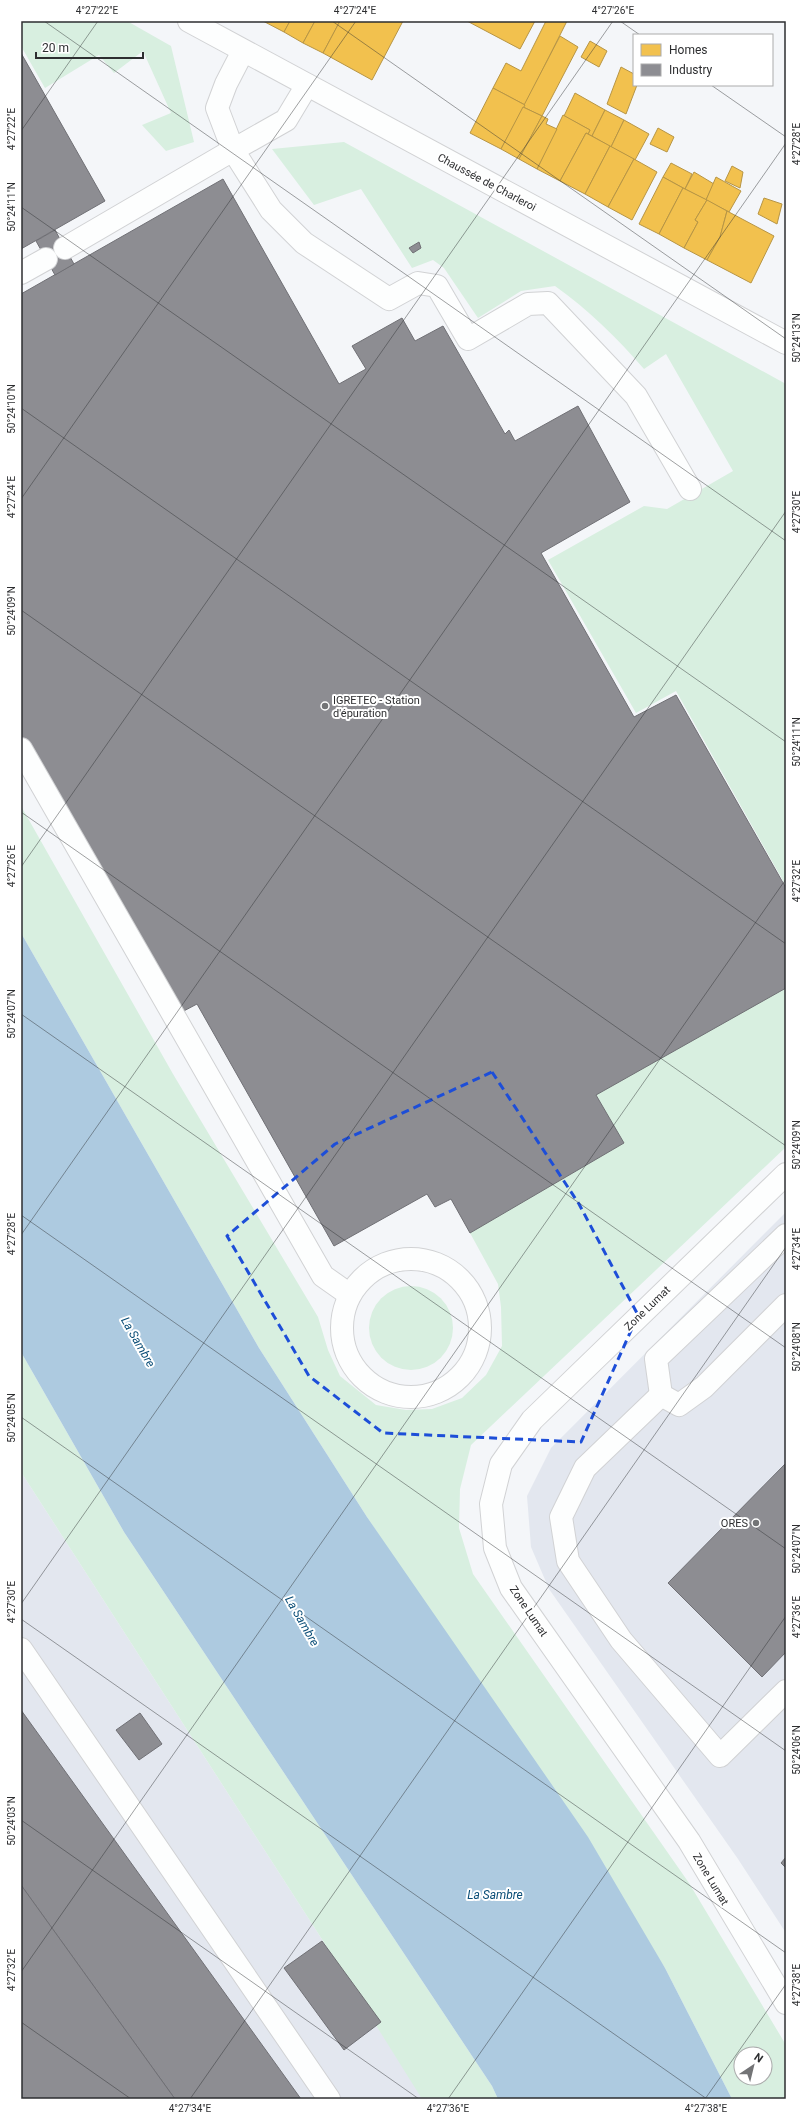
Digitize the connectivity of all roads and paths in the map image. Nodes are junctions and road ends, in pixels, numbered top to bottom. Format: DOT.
graph roads {
  1 [pos="189,21"];
  2 [pos="244,51"];
  3 [pos="306,85"];
  4 [pos="233,150"];
  5 [pos="65,248"];
  6 [pos="46,259"];
  7 [pos="21,273"];
  8 [pos="786,343"];
  9 [pos="690,489"];
  10 [pos="21,749"];
  11 [pos="786,1174"];
  12 [pos="786,1235"];
  13 [pos="350,1295"];
  14 [pos="786,1305"];
  15 [pos="661,1395"];
  16 [pos="21,1649"];
  17 [pos="786,1691"];
  18 [pos="786,2003"];
  19 [pos="329,2099"];
  1 -- 2 [label="street, Chaussée de Charleroi"];
  2 -- 3 [label="street, Chaussée de Charleroi"];
  2 -- 4 [label="street"];
  3 -- 4 [label="street"];
  3 -- 8 [label="street, Chaussée de Charleroi"];
  4 -- 5 [label="street"];
  4 -- 9 [label="street"];
  6 -- 7 [label="street"];
  10 -- 13 [label="street"];
  11 -- 18 [label="street, Zone Lumat"];
  12 -- 15 [label="street"];
  13 -- 13 [label="street"];
  14 -- 15 [label="street"];
  15 -- 17 [label="street"];
  16 -- 19 [label="street"];
}
